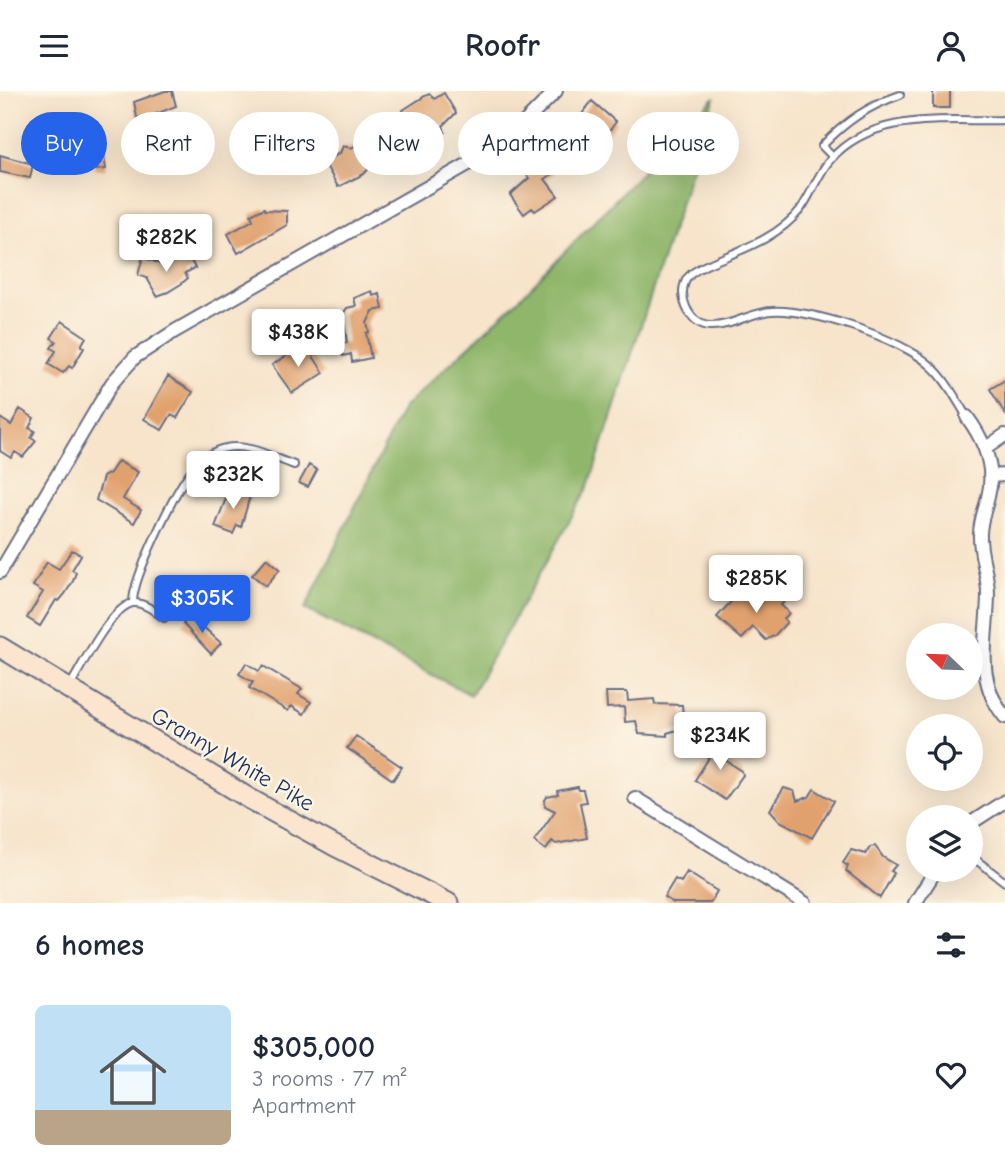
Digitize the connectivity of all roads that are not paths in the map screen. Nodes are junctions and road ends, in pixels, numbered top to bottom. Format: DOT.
graph roads {
  1 [pos="555,91"];
  2 [pos="900,95"];
  3 [pos="1005,120"];
  4 [pos="833,157"];
  5 [pos="967,417"];
  6 [pos="1005,435"];
  7 [pos="986,448"];
  8 [pos="293,465"];
  9 [pos="1005,475"];
  10 [pos="990,476"];
  11 [pos="0,572"];
  12 [pos="133,603"];
  13 [pos="164,618"];
  14 [pos="0,647"];
  15 [pos="68,689"];
  16 [pos="1005,717"];
  17 [pos="635,798"];
  18 [pos="1005,801"];
  19 [pos="983,815"];
  20 [pos="983,865"];
  21 [pos="928,882"];
  22 [pos="1005,882"];
  23 [pos="448,903"];
  24 [pos="805,903"];
  25 [pos="915,903"];
  1 -- 11 [label="street"];
  2 -- 4 [label="lane"];
  3 -- 4 [label="lane"];
  4 -- 5 [label="lane"];
  5 -- 7 [label="street"];
  6 -- 7 [label="street"];
  7 -- 10 [label="street"];
  8 -- 12 [label="lane"];
  9 -- 10 [label="street"];
  10 -- 16 [label="street"];
  12 -- 13 [label="lane"];
  12 -- 15 [label="lane"];
  14 -- 15 [label="main road, Granny White Pike"];
  15 -- 23 [label="main road, Granny White Pike"];
  17 -- 24 [label="street"];
  18 -- 19 [label="street"];
  20 -- 22 [label="lane"];
  21 -- 25 [label="street"];
}
